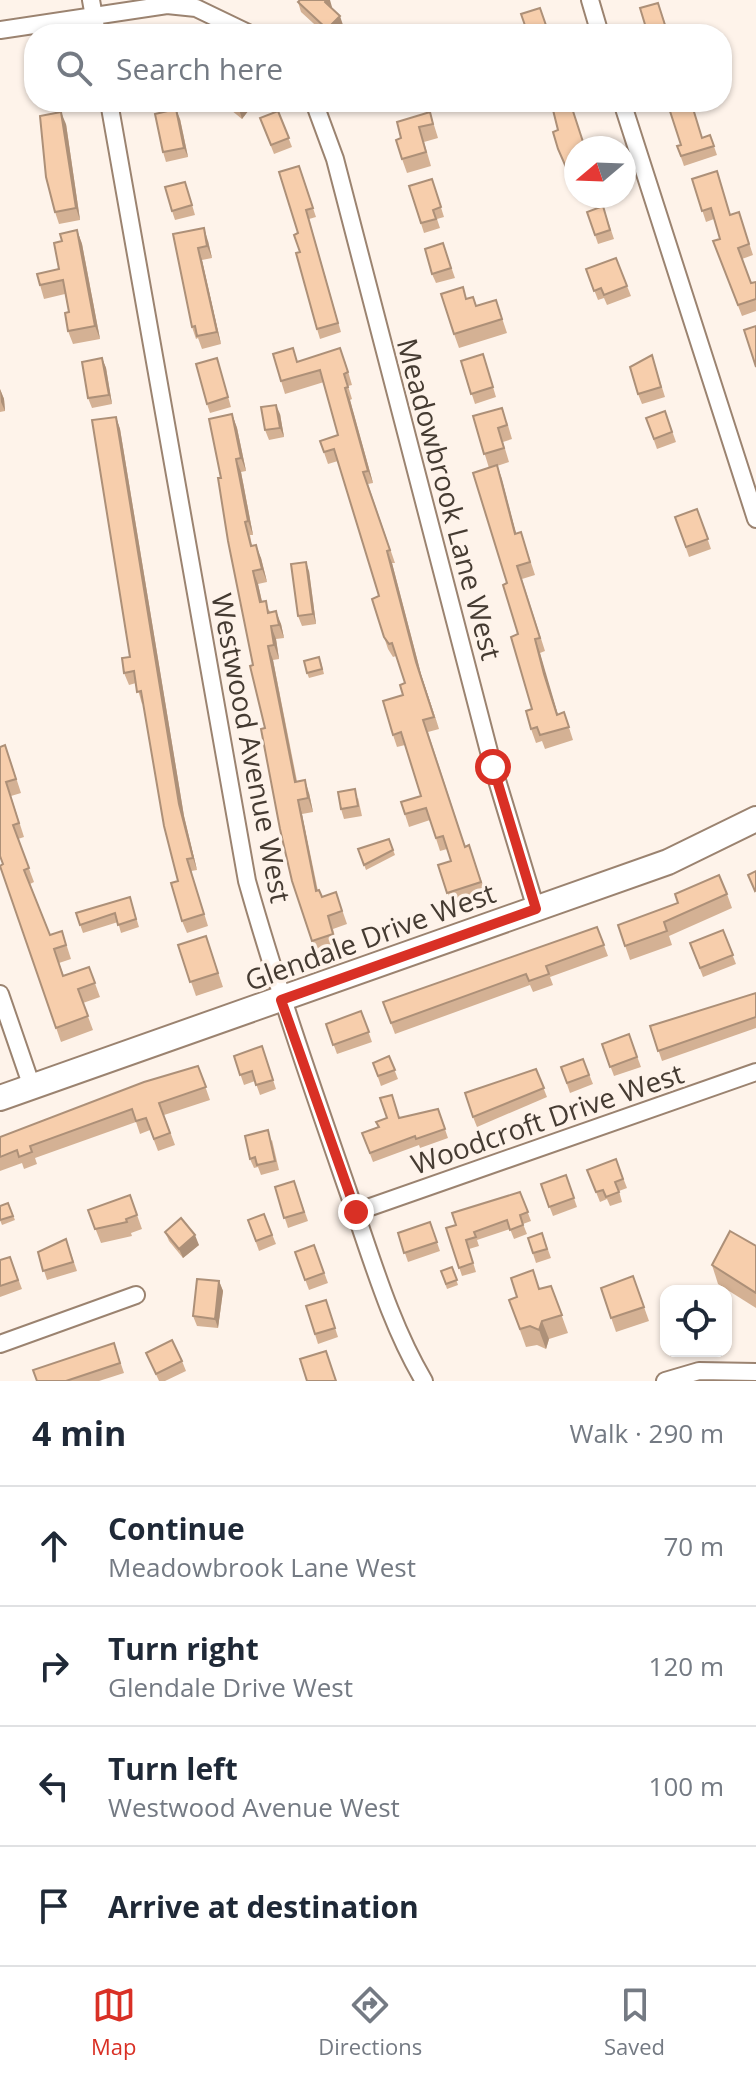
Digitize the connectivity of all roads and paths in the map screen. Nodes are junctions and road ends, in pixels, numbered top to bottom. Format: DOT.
graph roads {
  1 [pos="590,0"];
  2 [pos="92,7"];
  3 [pos="229,24"];
  4 [pos="597,24"];
  5 [pos="0,30"];
  6 [pos="111,112"];
  7 [pos="318,112"];
  8 [pos="625,112"];
  9 [pos="756,519"];
  10 [pos="756,819"];
  11 [pos="536,909"];
  12 [pos="0,994"];
  13 [pos="281,1000"];
  14 [pos="756,1072"];
  15 [pos="32,1087"];
  16 [pos="0,1098"];
  17 [pos="356,1212"];
  18 [pos="136,1295"];
  19 [pos="0,1344"];
  20 [pos="756,1372"];
  21 [pos="424,1381"];
  22 [pos="665,1381"];
  1 -- 4 [label="street"];
  2 -- 3 [label="street"];
  2 -- 5 [label="street"];
  6 -- 13 [label="street, Westwood Avenue West"];
  7 -- 11 [label="street, Meadowbrook Lane West"];
  8 -- 9 [label="street"];
  10 -- 11 [label="street, Glendale Drive West"];
  11 -- 13 [label="street, Glendale Drive West"];
  12 -- 15 [label="street"];
  13 -- 15 [label="street, Glendale Drive West"];
  13 -- 17 [label="street, Westwood Avenue West"];
  14 -- 17 [label="street, Woodcroft Drive West"];
  15 -- 16 [label="street, Glendale Drive West"];
  17 -- 21 [label="street, Westwood Avenue West"];
  18 -- 19 [label="street"];
  20 -- 22 [label="street"];
}
